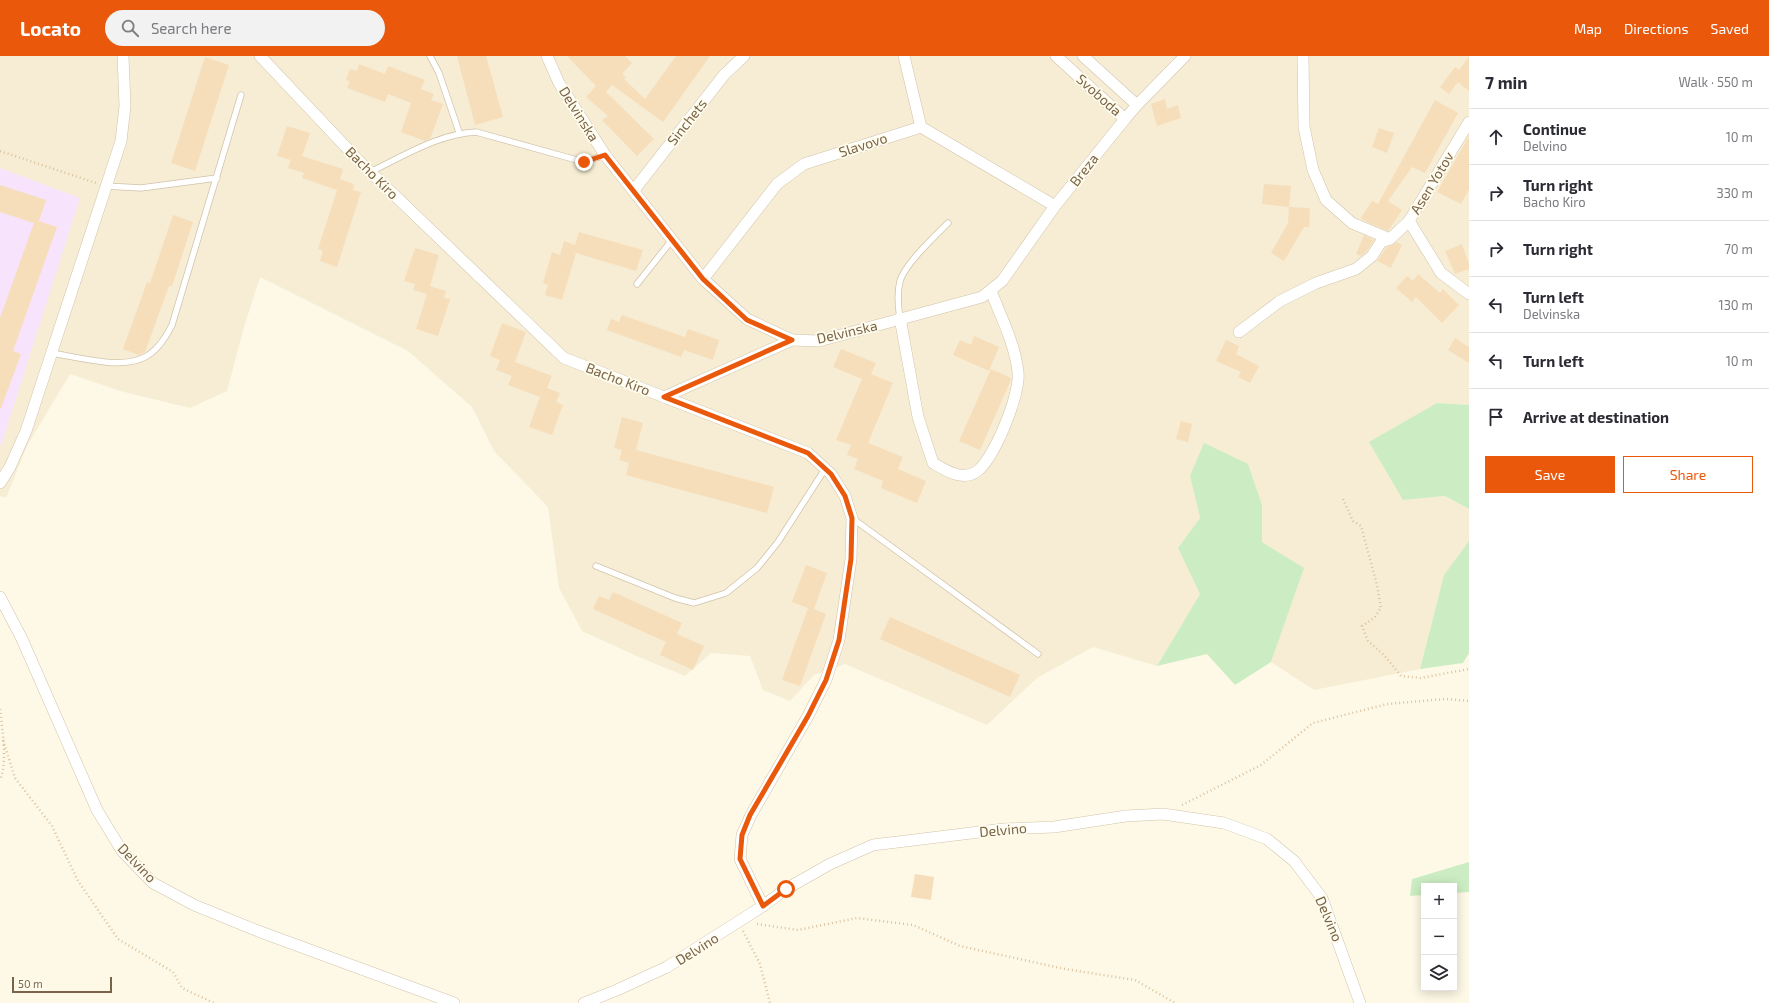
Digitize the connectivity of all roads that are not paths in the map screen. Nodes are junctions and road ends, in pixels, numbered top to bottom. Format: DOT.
graph roads {
  1 [pos="123,56"];
  2 [pos="260,56"];
  3 [pos="430,56"];
  4 [pos="744,56"];
  5 [pos="904,56"];
  6 [pos="1056,56"];
  7 [pos="1083,56"];
  8 [pos="1185,56"];
  9 [pos="1303,56"];
  10 [pos="548,57"];
  11 [pos="241,95"];
  12 [pos="1137,105"];
  13 [pos="1125,119"];
  14 [pos="1469,122"];
  15 [pos="920,127"];
  16 [pos="459,132"];
  17 [pos="605,155"];
  18 [pos="370,172"];
  19 [pos="217,178"];
  20 [pos="106,186"];
  21 [pos="634,190"];
  22 [pos="1055,206"];
  23 [pos="1409,222"];
  24 [pos="948,223"];
  25 [pos="1390,239"];
  26 [pos="672,240"];
  27 [pos="703,279"];
  28 [pos="637,284"];
  29 [pos="991,291"];
  30 [pos="1469,294"];
  31 [pos="900,318"];
  32 [pos="1240,332"];
  33 [pos="792,340"];
  34 [pos="51,352"];
  35 [pos="664,397"];
  36 [pos="825,469"];
  37 [pos="0,483"];
  38 [pos="852,518"];
  39 [pos="596,566"];
  40 [pos="0,597"];
  41 [pos="1038,654"];
  42 [pos="763,906"];
  43 [pos="454,1003"];
  44 [pos="584,1003"];
  45 [pos="1360,1003"];
  1 -- 20 [label="street"];
  2 -- 18 [label="street, Bacho Kiro"];
  3 -- 16 [label="lane"];
  4 -- 21 [label="street, Sinchets"];
  5 -- 15 [label="street"];
  6 -- 13 [label="street, Svoboda"];
  7 -- 12 [label="street, Svoboda"];
  8 -- 12 [label="street, Breza"];
  9 -- 25 [label="street"];
  10 -- 17 [label="street, Delvinska"];
  11 -- 19 [label="lane"];
  12 -- 13 [label="street, Breza"];
  13 -- 22 [label="street, Breza"];
  14 -- 23 [label="street, Asen Yotov"];
  15 -- 22 [label="street"];
  15 -- 27 [label="street, Slavovo"];
  16 -- 17 [label="lane"];
  16 -- 18 [label="lane"];
  17 -- 21 [label="street, Delvinska"];
  18 -- 35 [label="street, Bacho Kiro"];
  19 -- 20 [label="lane"];
  19 -- 34 [label="lane"];
  20 -- 34 [label="street"];
  21 -- 26 [label="street, Delvinska"];
  22 -- 29 [label="street, Breza"];
  23 -- 25 [label="street, Asen Yotov"];
  23 -- 30 [label="street"];
  24 -- 31 [label="lane"];
  25 -- 32 [label="street, Asen Yotov"];
  26 -- 27 [label="street, Delvinska"];
  26 -- 28 [label="lane"];
  27 -- 33 [label="street, Delvinska"];
  29 -- 31 [label="street, Delvinska"];
  29 -- 31 [label="street"];
  31 -- 33 [label="street, Delvinska"];
  33 -- 35 [label="street"];
  34 -- 37 [label="street"];
  35 -- 36 [label="street, Bacho Kiro"];
  36 -- 38 [label="street, Bacho Kiro"];
  36 -- 39 [label="lane"];
  38 -- 41 [label="lane"];
  38 -- 42 [label="street, Bacho Kiro"];
  40 -- 43 [label="street, Delvino"];
  42 -- 44 [label="street, Delvino"];
  42 -- 45 [label="street, Delvino"];
}
